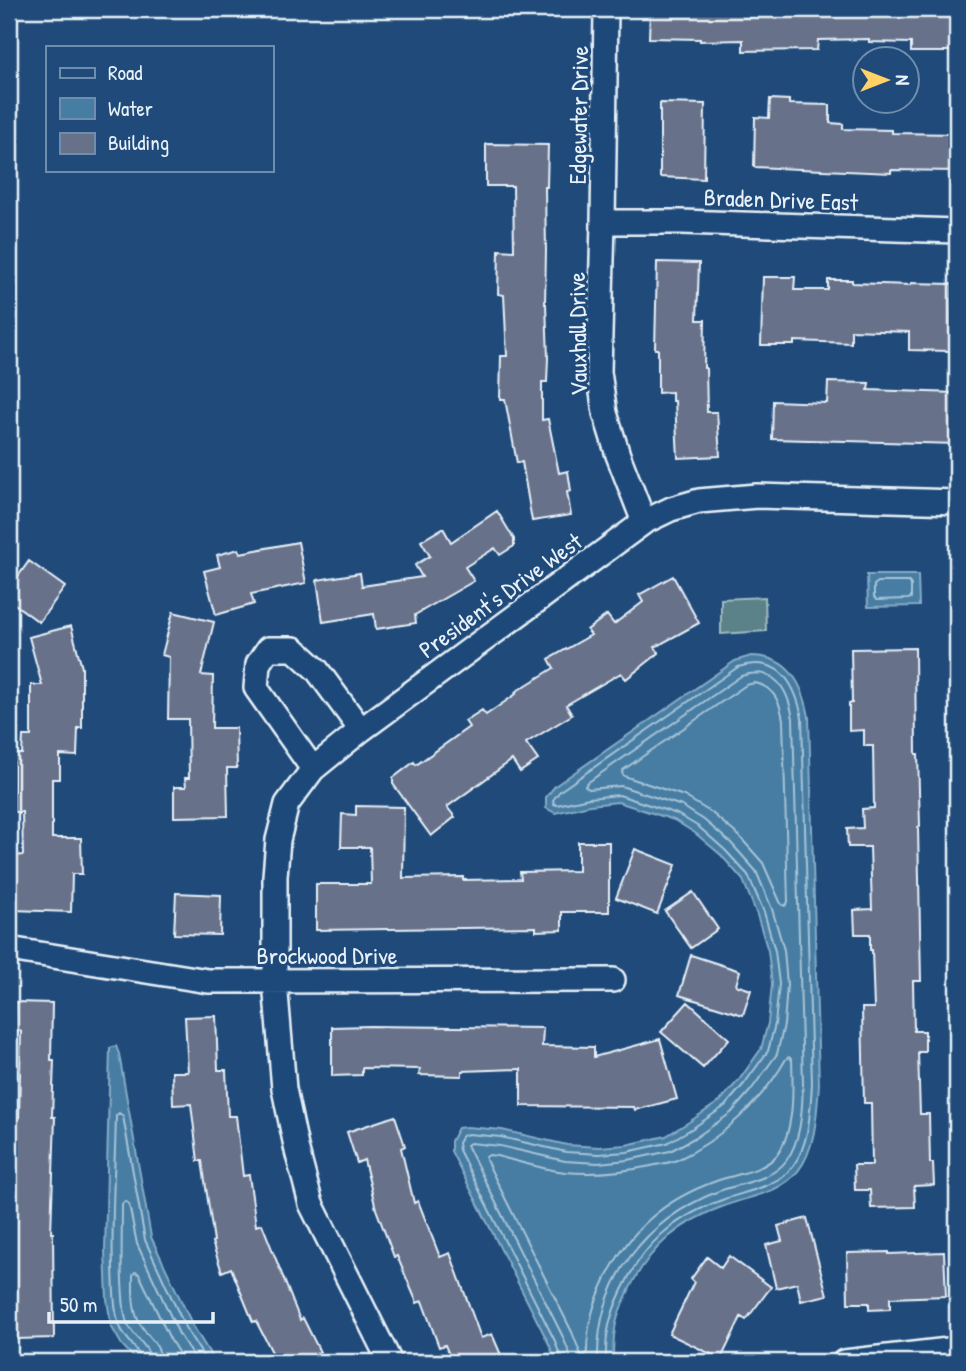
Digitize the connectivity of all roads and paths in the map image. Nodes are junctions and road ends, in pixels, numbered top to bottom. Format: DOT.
graph roads {
  1 [pos="606,9"];
  2 [pos="603,222"];
  3 [pos="957,231"];
  4 [pos="957,502"];
  5 [pos="644,522"];
  6 [pos="361,730"];
  7 [pos="313,769"];
  8 [pos="9,949"];
  9 [pos="44,956"];
  10 [pos="9,963"];
  11 [pos="613,981"];
  12 [pos="275,982"];
  13 [pos="957,1349"];
  14 [pos="390,1362"];
  15 [pos="844,1362"];
  1 -- 2 [label="street, Edgewater Drive"];
  2 -- 3 [label="street, Braden Drive East"];
  2 -- 5 [label="street, Vauxhall Drive"];
  4 -- 5 [label="street, President's Drive West"];
  5 -- 6 [label="street, President's Drive West"];
  6 -- 7 [label="street, President's Drive West"];
  6 -- 7 [label="street"];
  7 -- 12 [label="street, President's Drive West"];
  8 -- 9 [label="street, Brockwood Drive"];
  9 -- 10 [label="street, Brockwood Drive"];
  9 -- 12 [label="street, Brockwood Drive"];
  11 -- 12 [label="street, Brockwood Drive"];
  12 -- 14 [label="street, President's Drive West"];
  13 -- 15 [label="street"];
}
